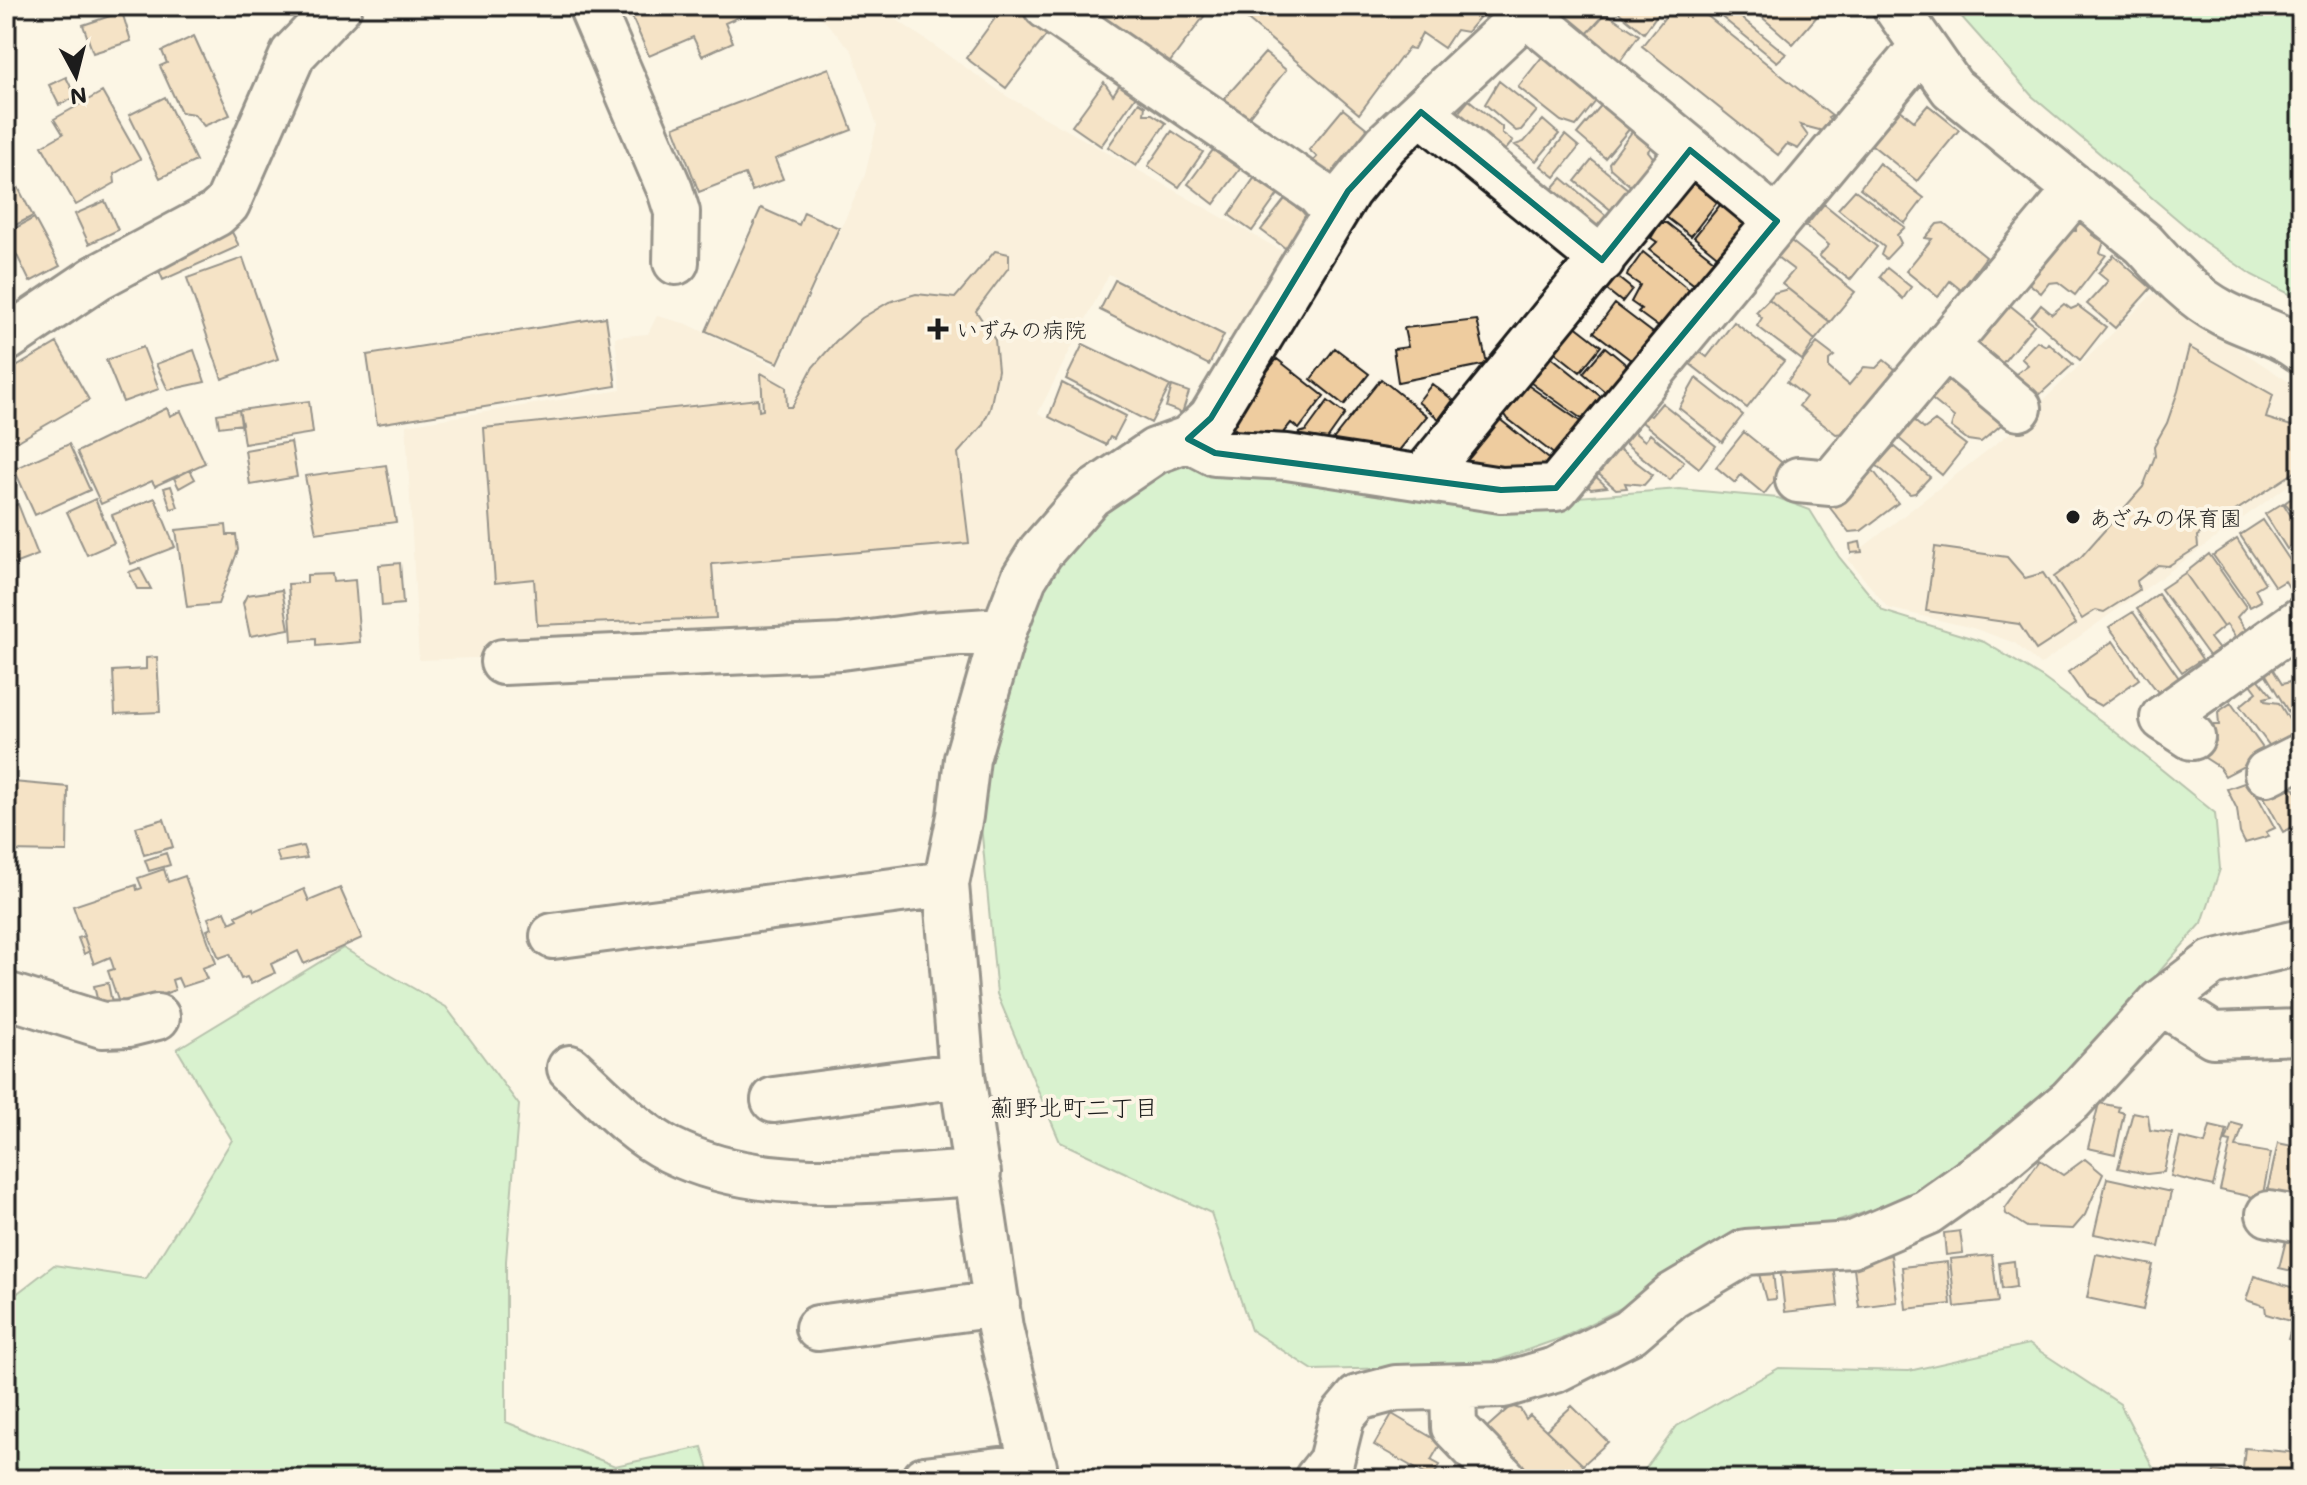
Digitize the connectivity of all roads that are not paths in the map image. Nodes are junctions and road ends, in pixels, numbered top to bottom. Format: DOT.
graph roads {
  1 [pos="339,6"];
  2 [pos="591,6"];
  3 [pos="1046,6"];
  4 [pos="1895,6"];
  5 [pos="1531,10"];
  6 [pos="1922,47"];
  7 [pos="1421,112"];
  8 [pos="1690,150"];
  9 [pos="2077,189"];
  10 [pos="1333,211"];
  11 [pos="1777,221"];
  12 [pos="1602,260"];
  13 [pos="676,262"];
  14 [pos="6,339"];
  15 [pos="1946,347"];
  16 [pos="2301,350"];
  17 [pos="2019,408"];
  18 [pos="1188,439"];
  19 [pos="1423,477"];
  20 [pos="1798,480"];
  21 [pos="2301,620"];
  22 [pos="1004,630"];
  23 [pos="503,662"];
  24 [pos="2192,737"];
  25 [pos="946,884"];
  26 [pos="553,936"];
  27 [pos="2301,942"];
  28 [pos="6,995"];
  29 [pos="2161,1002"];
  30 [pos="157,1017"];
  31 [pos="2301,1032"];
  32 [pos="570,1068"];
  33 [pos="962,1075"];
  34 [pos="774,1100"];
  35 [pos="978,1173"];
  36 [pos="997,1304"];
  37 [pos="818,1328"];
  38 [pos="1453,1389"];
  39 [pos="1035,1473"];
  40 [pos="924,1479"];
  41 [pos="1317,1479"];
  42 [pos="1504,1479"];
  1 -- 14 [label="street"];
  2 -- 13 [label="street"];
  3 -- 10 [label="street"];
  4 -- 6 [label="street"];
  5 -- 7 [label="street"];
  5 -- 8 [label="street"];
  6 -- 9 [label="street"];
  6 -- 11 [label="street"];
  7 -- 10 [label="street"];
  7 -- 12 [label="street"];
  8 -- 11 [label="street"];
  8 -- 12 [label="street"];
  9 -- 15 [label="street"];
  9 -- 16 [label="street"];
  10 -- 18 [label="street"];
  11 -- 19 [label="street"];
  12 -- 19 [label="street"];
  15 -- 17 [label="street"];
  15 -- 20 [label="street"];
  18 -- 19 [label="street"];
  18 -- 22 [label="street"];
  21 -- 24 [label="street"];
  22 -- 23 [label="street"];
  22 -- 25 [label="street"];
  25 -- 26 [label="street"];
  25 -- 33 [label="street"];
  27 -- 29 [label="street"];
  28 -- 30 [label="street"];
  29 -- 31 [label="street"];
  29 -- 38 [label="street"];
  32 -- 35 [label="street"];
  33 -- 34 [label="street"];
  33 -- 35 [label="street"];
  35 -- 36 [label="street"];
  36 -- 37 [label="street"];
  36 -- 39 [label="street"];
  38 -- 41 [label="street"];
  38 -- 42 [label="street"];
  39 -- 40 [label="street"];
}
